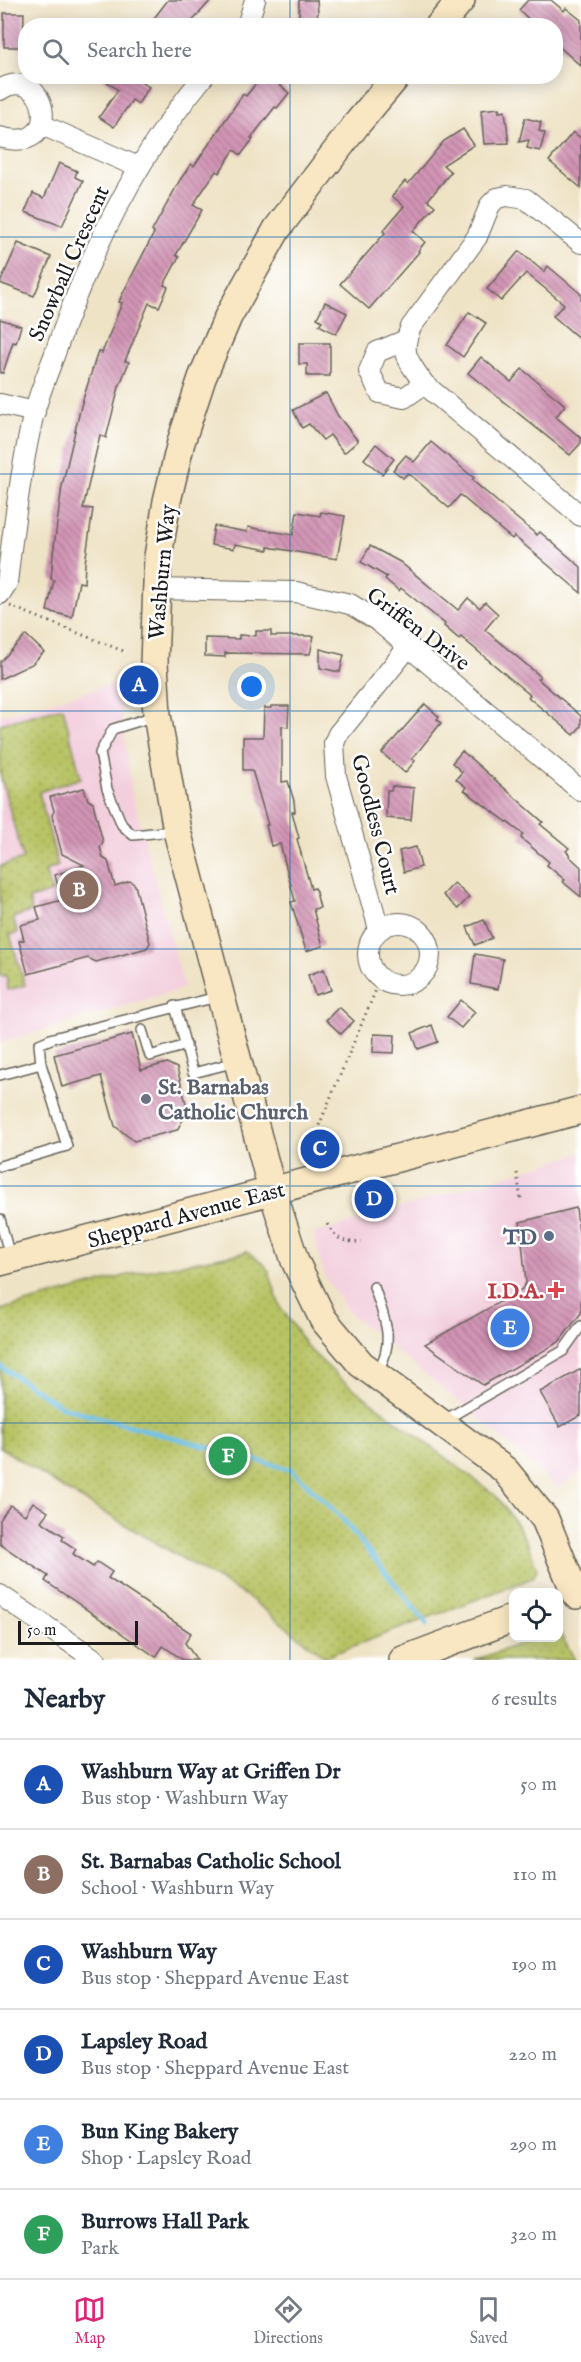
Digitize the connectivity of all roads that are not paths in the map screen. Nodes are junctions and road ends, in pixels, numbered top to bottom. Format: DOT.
graph roads {
  1 [pos="255,0"];
  2 [pos="461,0"];
  3 [pos="249,18"];
  4 [pos="446,18"];
  5 [pos="198,84"];
  6 [pos="390,84"];
  7 [pos="0,90"];
  8 [pos="42,125"];
  9 [pos="0,138"];
  10 [pos="138,167"];
  11 [pos="581,243"];
  12 [pos="406,340"];
  13 [pos="424,384"];
  14 [pos="0,404"];
  15 [pos="35,412"];
  16 [pos="581,516"];
  17 [pos="156,588"];
  18 [pos="3,599"];
  19 [pos="409,646"];
  20 [pos="157,716"];
  21 [pos="581,791"];
  22 [pos="177,831"];
  23 [pos="379,929"];
  24 [pos="220,996"];
  25 [pos="175,1006"];
  26 [pos="142,1030"];
  27 [pos="186,1046"];
  28 [pos="238,1062"];
  29 [pos="40,1064"];
  30 [pos="0,1075"];
  31 [pos="581,1110"];
  32 [pos="0,1166"];
  33 [pos="272,1190"];
  34 [pos="0,1219"];
  35 [pos="5,1261"];
  36 [pos="374,1287"];
  37 [pos="581,1326"];
  38 [pos="376,1375"];
  39 [pos="441,1422"];
  40 [pos="0,1595"];
  41 [pos="572,1596"];
  42 [pos="509,1620"];
  43 [pos="96,1660"];
  44 [pos="403,1660"];
  1 -- 3 [label="street"];
  2 -- 4 [label="street"];
  5 -- 10 [label="street, Snowball Crescent"];
  6 -- 17 [label="street, Washburn Way"];
  7 -- 8 [label="street"];
  8 -- 9 [label="street"];
  8 -- 10 [label="street"];
  10 -- 15 [label="street, Snowball Crescent"];
  11 -- 12 [label="street"];
  12 -- 13 [label="street"];
  12 -- 13 [label="street"];
  13 -- 16 [label="street"];
  14 -- 15 [label="street"];
  15 -- 18 [label="street, Snowball Crescent"];
  17 -- 19 [label="street, Griffen Drive"];
  17 -- 20 [label="street, Washburn Way"];
  19 -- 21 [label="street, Griffen Drive"];
  19 -- 23 [label="street, Goodless Court"];
  20 -- 22 [label="street, Washburn Way"];
  20 -- 22 [label="lane"];
  22 -- 24 [label="street, Washburn Way"];
  23 -- 23 [label="street, Goodless Court"];
  24 -- 25 [label="lane"];
  24 -- 28 [label="street, Washburn Way"];
  25 -- 27 [label="lane"];
  25 -- 29 [label="lane"];
  26 -- 27 [label="lane"];
  27 -- 28 [label="lane"];
  28 -- 33 [label="street, Washburn Way"];
  29 -- 30 [label="lane"];
  29 -- 32 [label="lane"];
  31 -- 33 [label="street, Sheppard Avenue East"];
  33 -- 35 [label="street, Sheppard Avenue East"];
  33 -- 38 [label="street, Washburn Way"];
  34 -- 35 [label="lane"];
  36 -- 38 [label="lane"];
  37 -- 39 [label="lane"];
  38 -- 39 [label="street, Washburn Way"];
  39 -- 41 [label="street, Washburn Way"];
  40 -- 43 [label="street"];
  42 -- 44 [label="street"];
}
